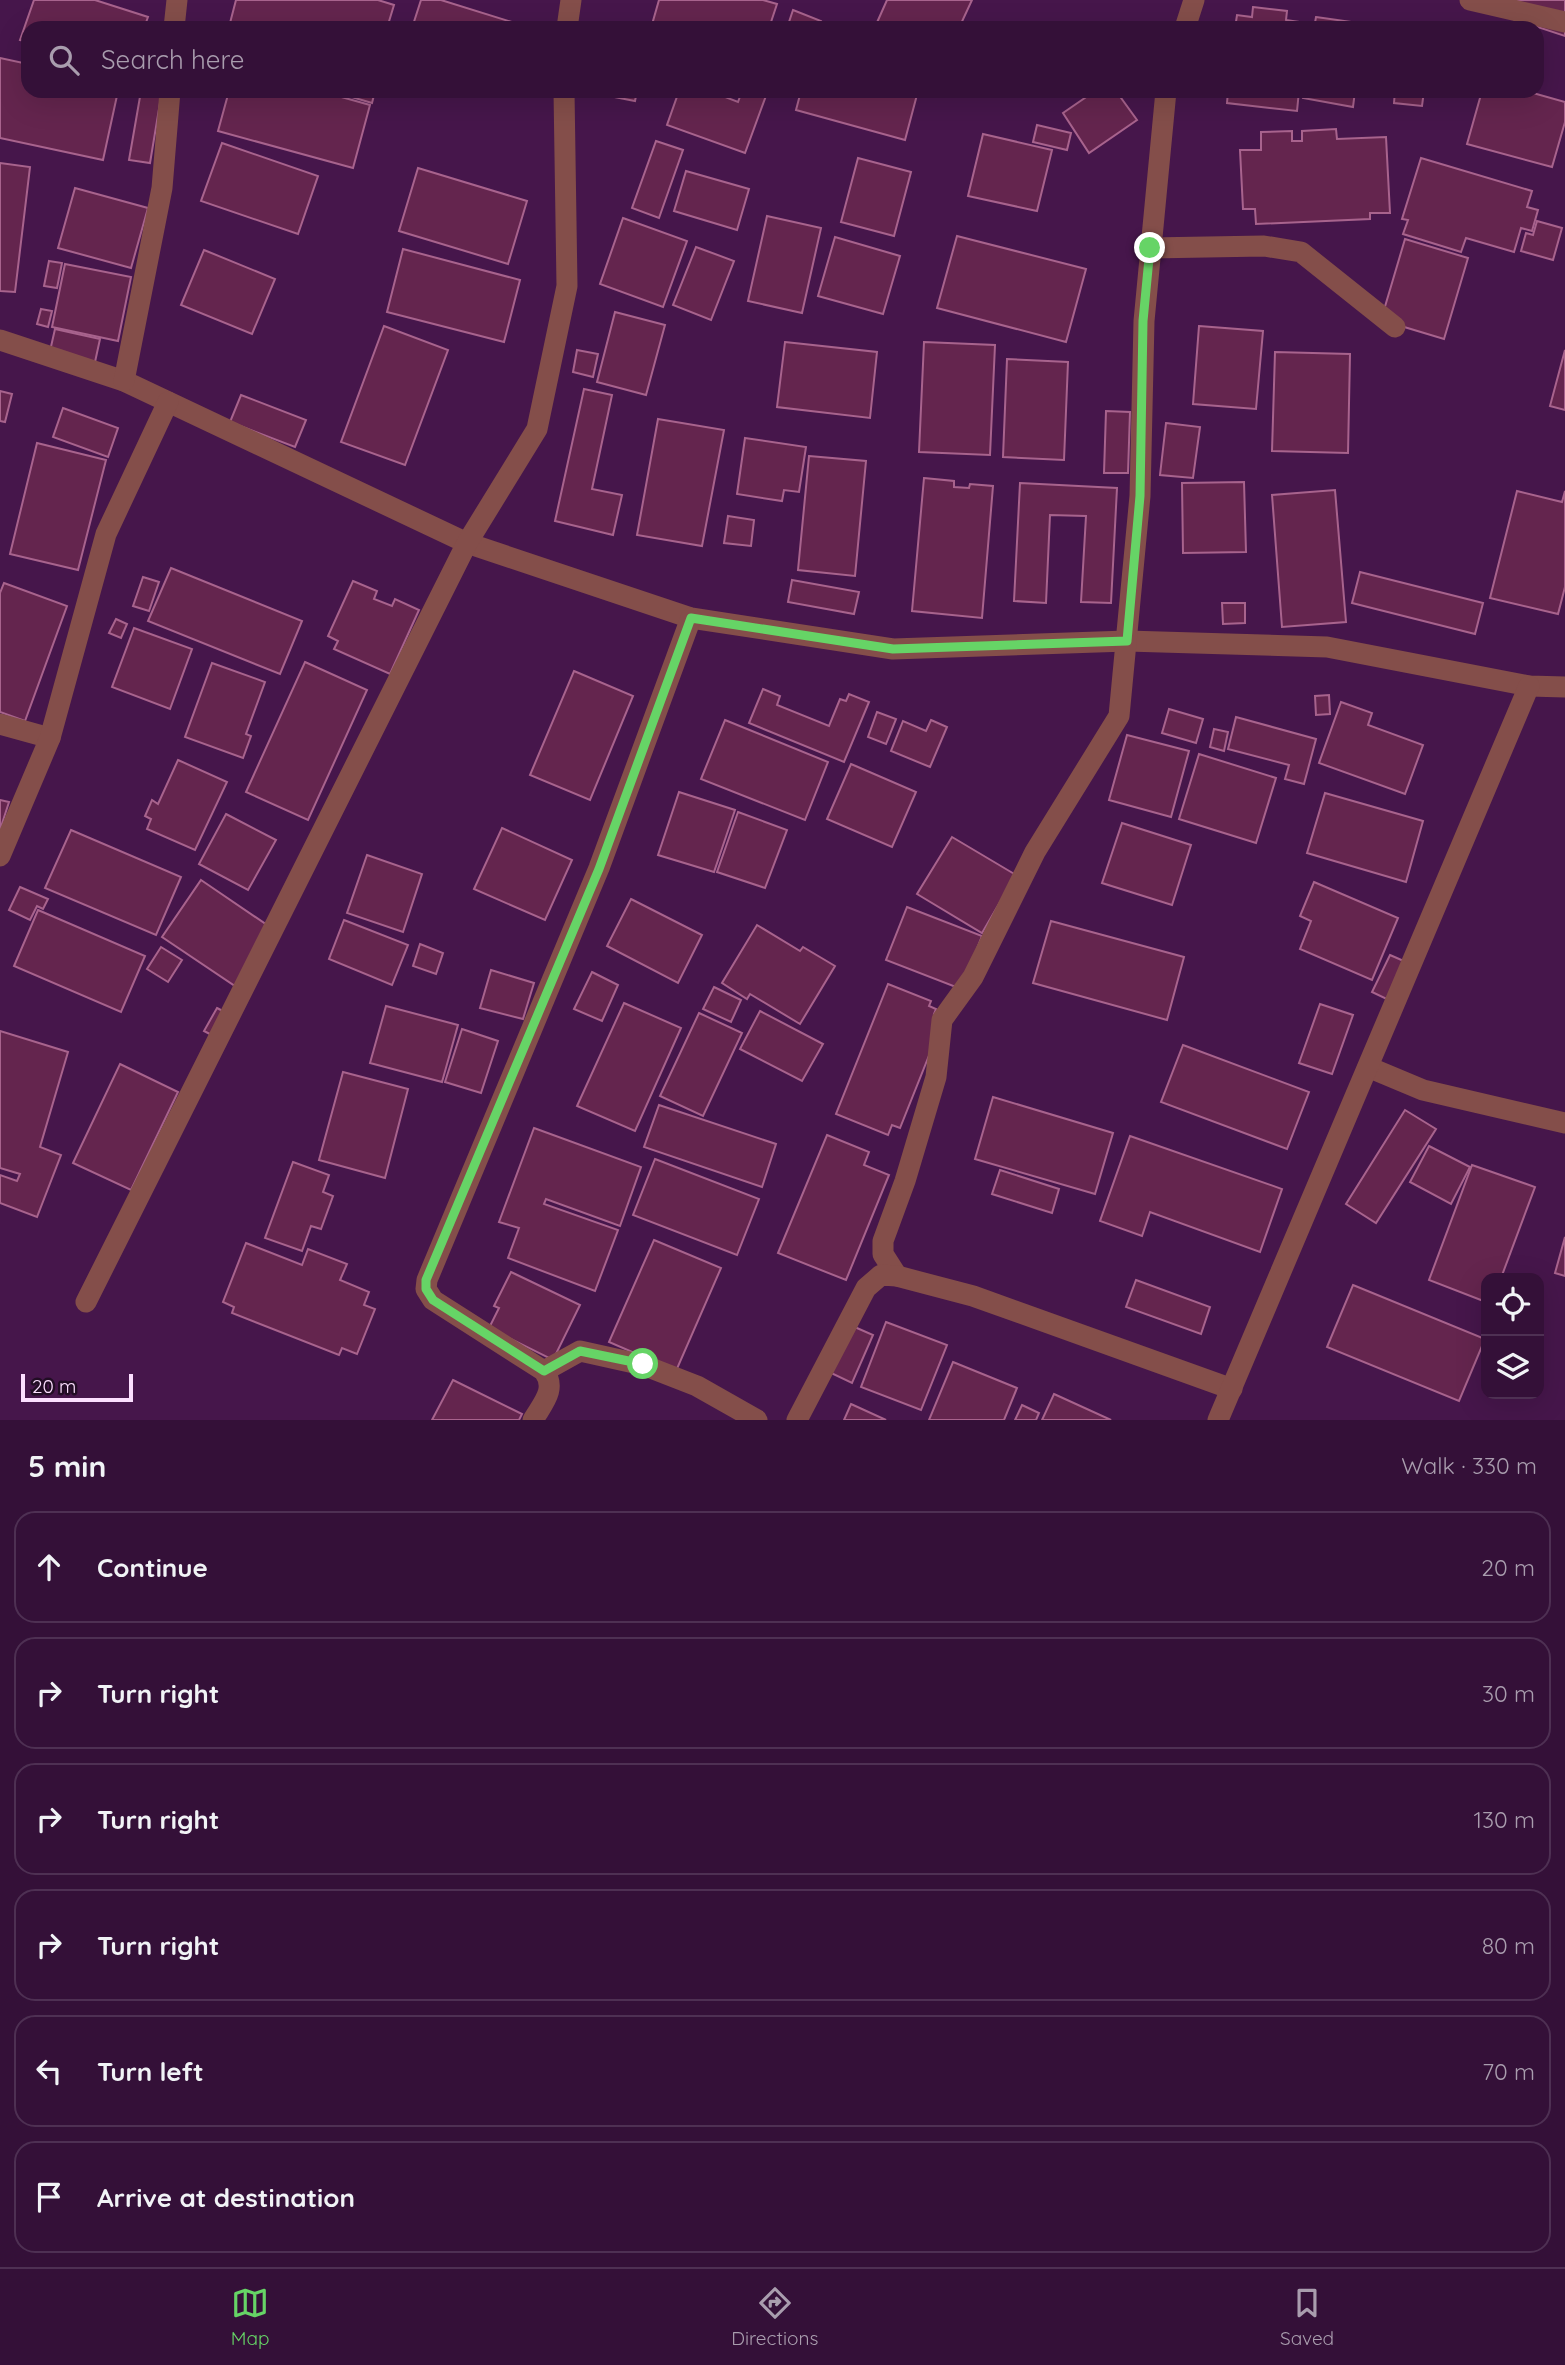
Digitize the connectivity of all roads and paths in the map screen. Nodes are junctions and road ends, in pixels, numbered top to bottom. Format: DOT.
graph roads {
  1 [pos="177,0"];
  2 [pos="571,0"];
  3 [pos="1194,0"];
  4 [pos="1470,0"];
  5 [pos="175,21"];
  6 [pos="568,21"];
  7 [pos="1187,21"];
  8 [pos="1565,22"];
  9 [pos="169,98"];
  10 [pos="564,98"];
  11 [pos="1165,98"];
  12 [pos="1150,248"];
  13 [pos="1395,327"];
  14 [pos="0,340"];
  15 [pos="124,381"];
  16 [pos="168,402"];
  17 [pos="467,543"];
  18 [pos="691,618"];
  19 [pos="1127,641"];
  20 [pos="1529,686"];
  21 [pos="1565,687"];
  22 [pos="0,724"];
  23 [pos="50,738"];
  24 [pos="0,856"];
  25 [pos="1368,1067"];
  26 [pos="1565,1123"];
  27 [pos="897,1276"];
  28 [pos="86,1301"];
  29 [pos="544,1371"];
  30 [pos="1232,1389"];
  31 [pos="533,1420"];
  32 [pos="757,1420"];
  33 [pos="797,1420"];
  34 [pos="1218,1420"];
  1 -- 5 [label="street"];
  2 -- 6 [label="street"];
  3 -- 7 [label="street"];
  4 -- 8 [label="street"];
  9 -- 15 [label="street"];
  10 -- 17 [label="street"];
  11 -- 12 [label="street"];
  12 -- 13 [label="street"];
  12 -- 19 [label="street"];
  14 -- 15 [label="street"];
  15 -- 16 [label="street"];
  16 -- 17 [label="street"];
  16 -- 23 [label="street"];
  17 -- 18 [label="street"];
  17 -- 28 [label="street"];
  18 -- 19 [label="street"];
  18 -- 29 [label="street"];
  19 -- 20 [label="street"];
  19 -- 27 [label="street"];
  20 -- 21 [label="street"];
  20 -- 25 [label="street"];
  22 -- 23 [label="street"];
  23 -- 24 [label="street"];
  25 -- 26 [label="street"];
  25 -- 30 [label="street"];
  27 -- 30 [label="street"];
  27 -- 33 [label="street"];
  29 -- 31 [label="street"];
  29 -- 32 [label="street"];
  30 -- 34 [label="street"];
}
